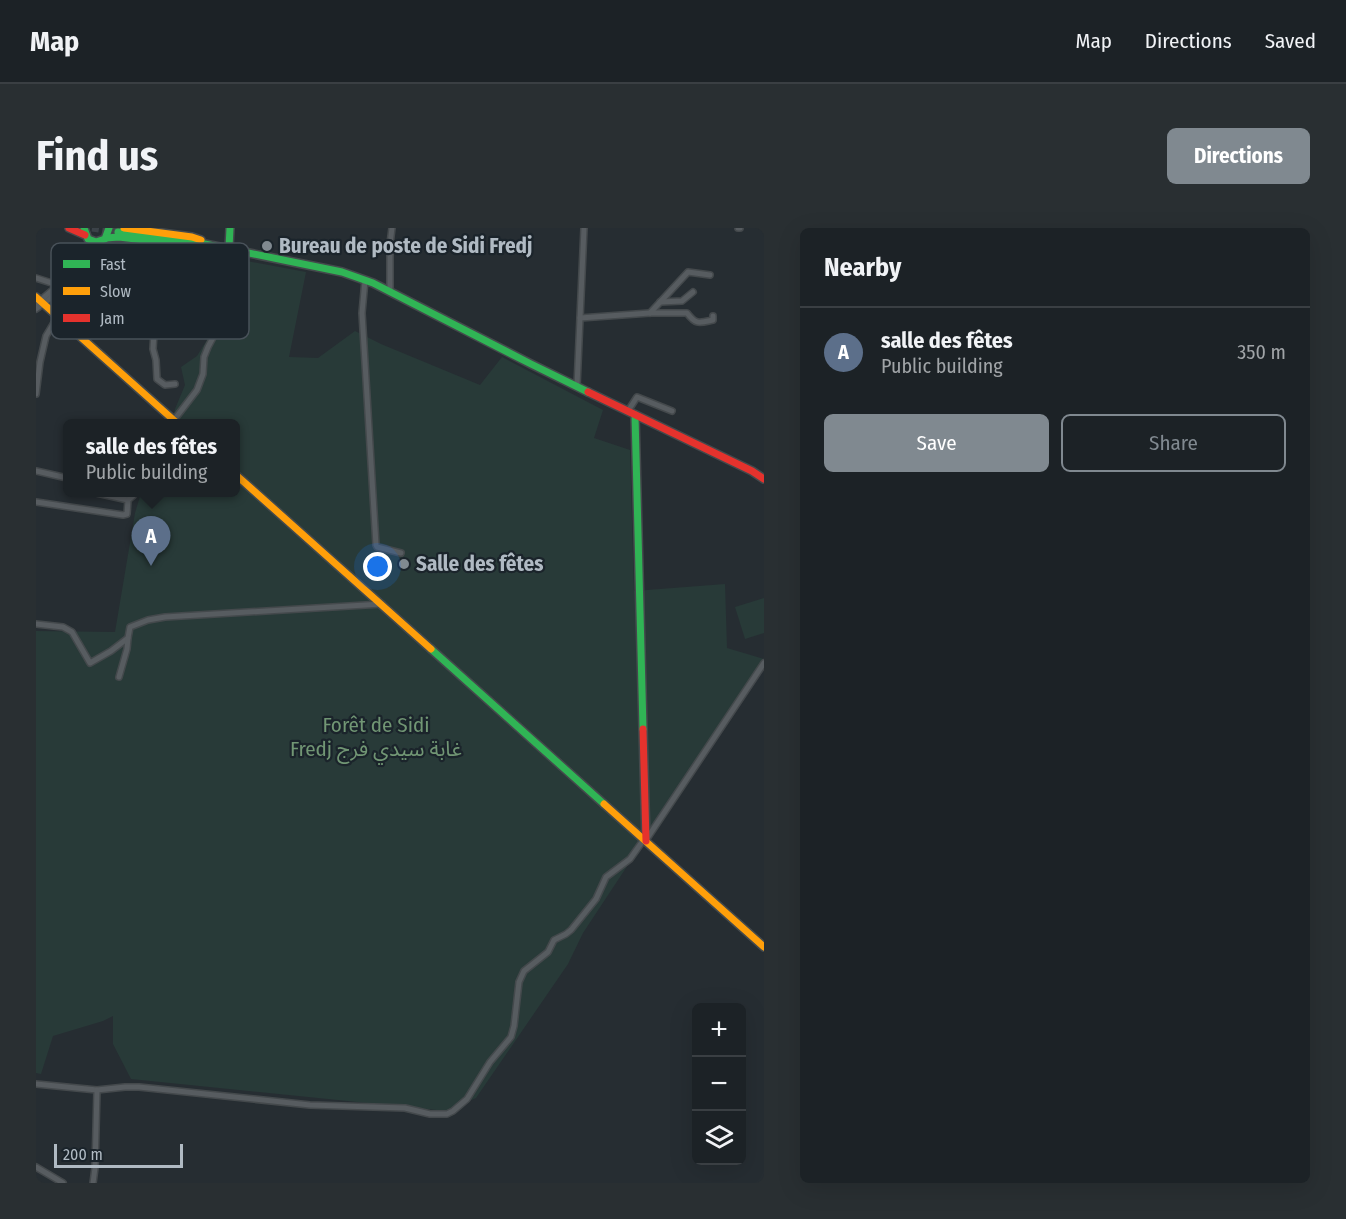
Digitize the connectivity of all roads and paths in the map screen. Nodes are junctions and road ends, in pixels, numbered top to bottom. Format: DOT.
graph roads {
  1 [pos="69,228"];
  2 [pos="109,228"];
  3 [pos="230,228"];
  4 [pos="392,228"];
  5 [pos="585,228"];
  6 [pos="121,230"];
  7 [pos="85,233"];
  8 [pos="106,238"];
  9 [pos="95,242"];
  10 [pos="165,243"];
  11 [pos="202,243"];
  12 [pos="229,243"];
  13 [pos="249,253"];
  14 [pos="710,275"];
  15 [pos="36,278"];
  16 [pos="365,280"];
  17 [pos="51,284"];
  18 [pos="51,290"];
  19 [pos="390,292"];
  20 [pos="693,292"];
  21 [pos="39,301"];
  22 [pos="660,302"];
  23 [pos="36,309"];
  24 [pos="51,310"];
  25 [pos="650,314"];
  26 [pos="713,316"];
  27 [pos="580,318"];
  28 [pos="51,328"];
  29 [pos="83,339"];
  30 [pos="154,339"];
  31 [pos="212,339"];
  32 [pos="175,384"];
  33 [pos="576,386"];
  34 [pos="36,394"];
  35 [pos="672,411"];
  36 [pos="632,413"];
  37 [pos="171,419"];
  38 [pos="175,419"];
  39 [pos="36,471"];
  40 [pos="63,477"];
  41 [pos="240,478"];
  42 [pos="764,479"];
  43 [pos="114,497"];
  44 [pos="132,497"];
  45 [pos="128,500"];
  46 [pos="36,502"];
  47 [pos="401,553"];
  48 [pos="382,604"];
  49 [pos="36,624"];
  50 [pos="128,638"];
  51 [pos="764,663"];
  52 [pos="119,677"];
  53 [pos="644,841"];
  54 [pos="764,947"];
  55 [pos="36,1084"];
  56 [pos="97,1090"];
  57 [pos="36,1167"];
  58 [pos="59,1182"];
  59 [pos="93,1183"];
  1 -- 7 [label="main road"];
  2 -- 8 [label="main road"];
  3 -- 12 [label="main road"];
  4 -- 19 [label="street"];
  5 -- 27 [label="street"];
  6 -- 11 [label="main road"];
  7 -- 9 [label="main road"];
  8 -- 9 [label="main road"];
  8 -- 10 [label="main road"];
  13 -- 16 [label="main road"];
  14 -- 22 [label="street"];
  15 -- 17 [label="street"];
  16 -- 19 [label="main road"];
  16 -- 47 [label="street"];
  18 -- 21 [label="street"];
  19 -- 33 [label="main road"];
  20 -- 22 [label="street"];
  21 -- 23 [label="street"];
  21 -- 24 [label="main road"];
  22 -- 25 [label="street"];
  25 -- 26 [label="street"];
  25 -- 27 [label="street"];
  27 -- 33 [label="street"];
  28 -- 34 [label="street"];
  29 -- 37 [label="main road"];
  30 -- 32 [label="street"];
  31 -- 38 [label="street"];
  33 -- 36 [label="main road"];
  35 -- 36 [label="street"];
  36 -- 42 [label="main road"];
  36 -- 53 [label="main road"];
  39 -- 40 [label="street"];
  41 -- 48 [label="main road"];
  43 -- 45 [label="street"];
  44 -- 45 [label="street"];
  45 -- 46 [label="street"];
  48 -- 50 [label="street"];
  48 -- 53 [label="main road"];
  49 -- 50 [label="street"];
  50 -- 52 [label="street"];
  51 -- 53 [label="street"];
  53 -- 54 [label="main road"];
  53 -- 56 [label="street"];
  55 -- 56 [label="street"];
  56 -- 59 [label="street"];
  57 -- 58 [label="street"];
}
